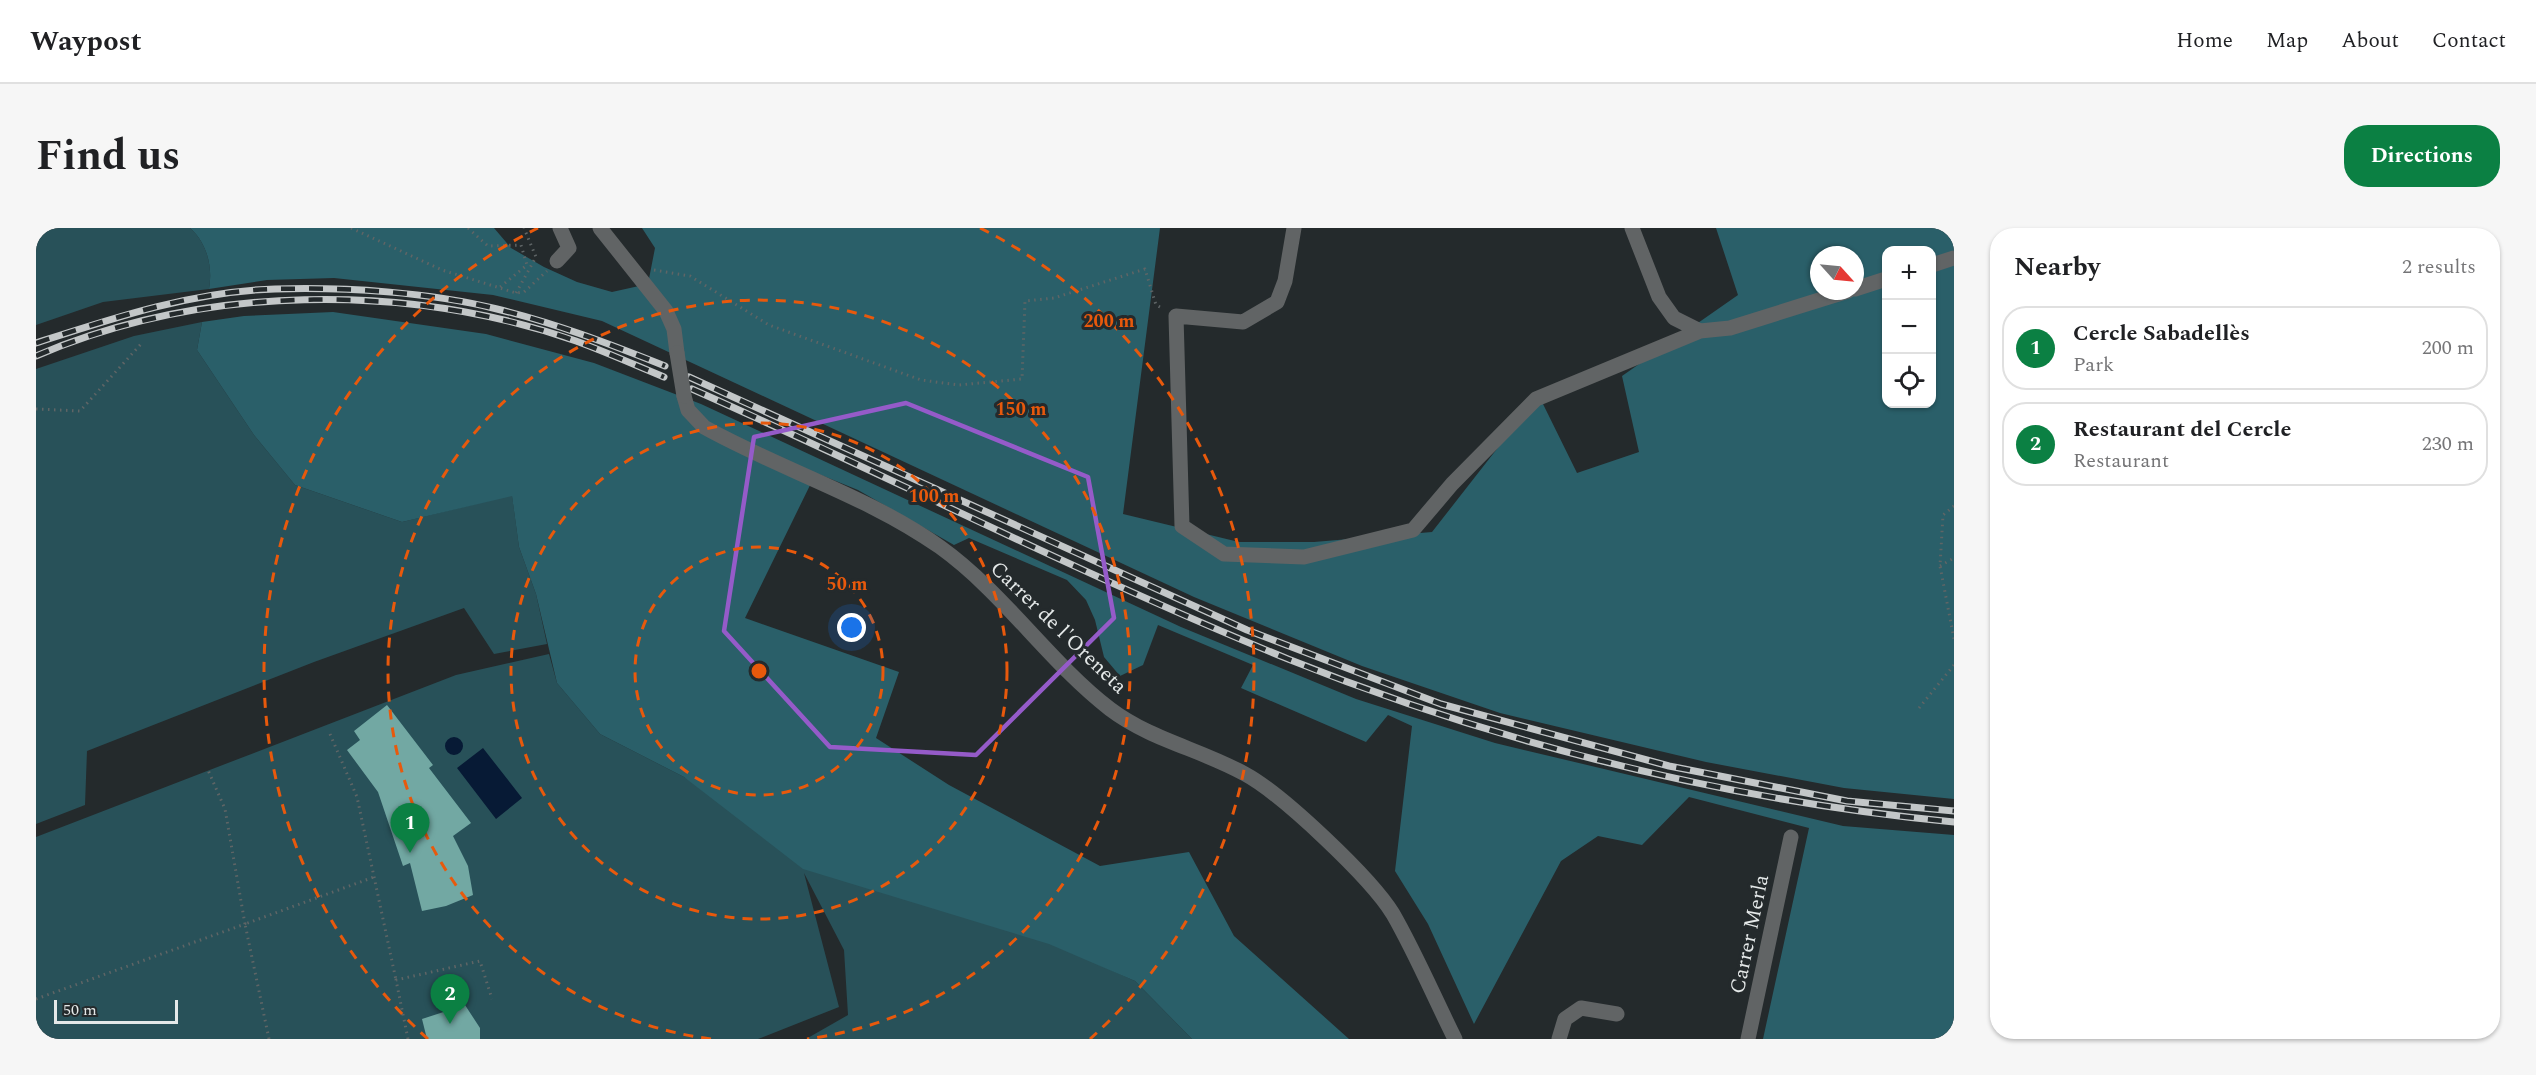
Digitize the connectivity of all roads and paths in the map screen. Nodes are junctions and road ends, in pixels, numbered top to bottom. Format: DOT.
graph roads {
  1 [pos="351,228"];
  2 [pos="468,228"];
  3 [pos="524,228"];
  4 [pos="560,228"];
  5 [pos="600,228"];
  6 [pos="1294,228"];
  7 [pos="1632,228"];
  8 [pos="1954,258"];
  9 [pos="557,261"];
  10 [pos="1936,264"];
  11 [pos="632,267"];
  12 [pos="1882,281"];
  13 [pos="1864,286"];
  14 [pos="499,288"];
  15 [pos="516,293"];
  16 [pos="1819,300"];
  17 [pos="1176,316"];
  18 [pos="1700,331"];
  19 [pos="141,344"];
  20 [pos="36,409"];
  21 [pos="1954,506"];
  22 [pos="1954,558"];
  23 [pos="1940,566"];
  24 [pos="1954,639"];
  25 [pos="1954,665"];
  26 [pos="1919,708"];
  27 [pos="330,734"];
  28 [pos="208,770"];
  29 [pos="1791,837"];
  30 [pos="374,877"];
  31 [pos="245,924"];
  32 [pos="396,980"];
  33 [pos="36,999"];
  34 [pos="492,999"];
  35 [pos="1617,1014"];
  36 [pos="269,1039"];
  37 [pos="408,1039"];
  38 [pos="1455,1039"];
  39 [pos="1559,1039"];
  40 [pos="1748,1039"];
  1 -- 14 [label="path"];
  2 -- 14 [label="path"];
  3 -- 15 [label="path"];
  4 -- 9 [label="street"];
  5 -- 11 [label="street"];
  6 -- 17 [label="street"];
  7 -- 18 [label="street"];
  8 -- 10 [label="street"];
  9 -- 15 [label="path"];
  11 -- 17 [label="path"];
  11 -- 38 [label="street, Carrer de l'Oreneta, bridge"];
  12 -- 13 [label="street"];
  14 -- 15 [label="path"];
  16 -- 18 [label="street"];
  17 -- 18 [label="street"];
  19 -- 20 [label="path"];
  21 -- 23 [label="path"];
  22 -- 23 [label="path"];
  23 -- 24 [label="path"];
  25 -- 26 [label="path"];
  27 -- 30 [label="path"];
  28 -- 31 [label="path"];
  29 -- 40 [label="street, Carrer Merla"];
  30 -- 31 [label="path"];
  30 -- 32 [label="path"];
  31 -- 33 [label="path"];
  31 -- 36 [label="path"];
  32 -- 34 [label="path"];
  32 -- 37 [label="path"];
  35 -- 39 [label="street"];
}
